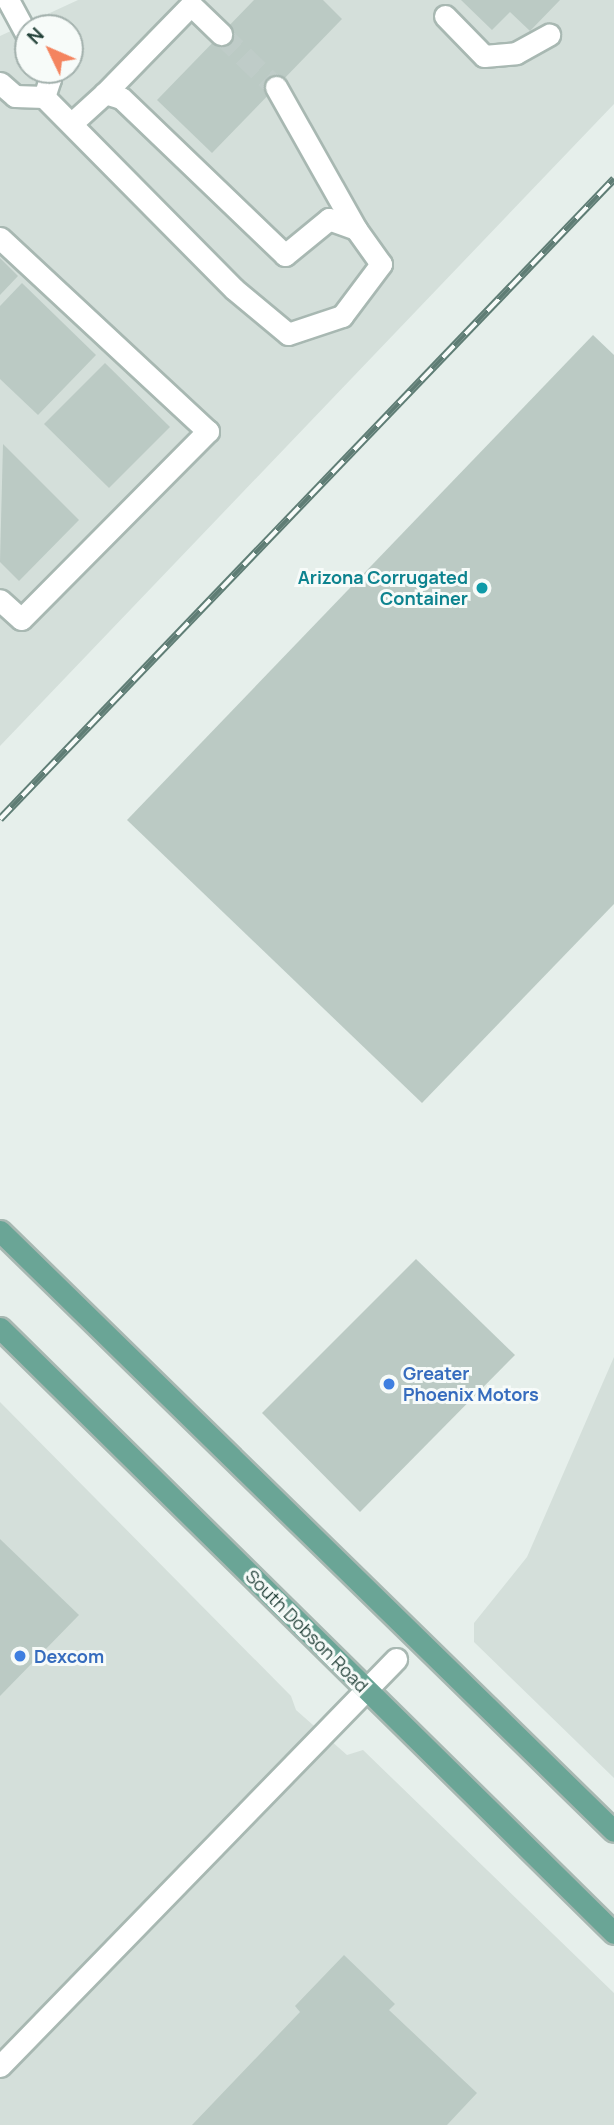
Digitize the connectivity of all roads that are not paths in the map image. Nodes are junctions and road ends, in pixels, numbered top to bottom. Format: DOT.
graph roads {
  1 [pos="445,16"];
  2 [pos="221,34"];
  3 [pos="550,35"];
  4 [pos="37,84"];
  5 [pos="48,84"];
  6 [pos="276,87"];
  7 [pos="7,90"];
  8 [pos="105,93"];
  9 [pos="72,123"];
  10 [pos="356,229"];
  11 [pos="0,238"];
  12 [pos="0,600"];
  13 [pos="0,1231"];
  14 [pos="0,1328"];
  15 [pos="396,1659"];
  16 [pos="365,1688"];
  17 [pos="614,1831"];
  18 [pos="614,1933"];
  19 [pos="0,2066"];
  1 -- 3 [label="lane"];
  2 -- 8 [label="lane"];
  4 -- 7 [label="lane"];
  5 -- 9 [label="lane"];
  6 -- 10 [label="lane"];
  8 -- 9 [label="lane"];
  8 -- 10 [label="lane"];
  9 -- 10 [label="lane"];
  11 -- 12 [label="lane"];
  13 -- 17 [label="main road"];
  14 -- 16 [label="main road, South Dobson Road"];
  15 -- 16 [label="lane"];
  16 -- 18 [label="main road, South Dobson Road"];
  16 -- 19 [label="lane"];
}
